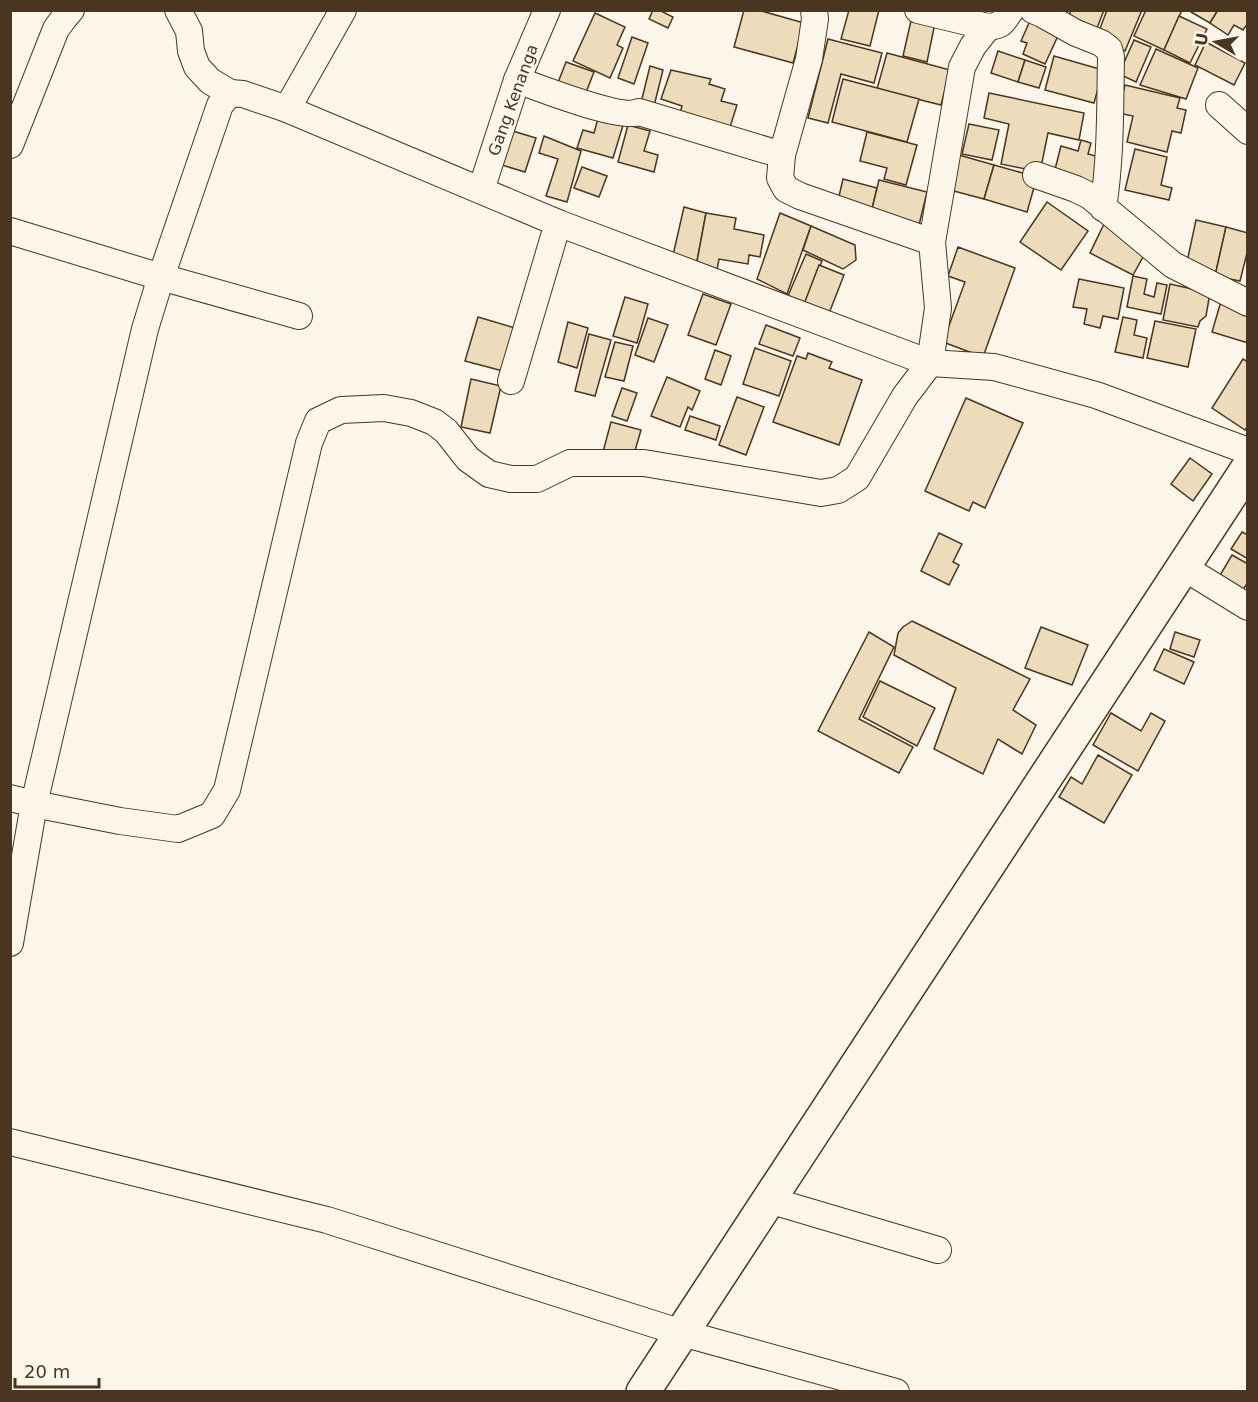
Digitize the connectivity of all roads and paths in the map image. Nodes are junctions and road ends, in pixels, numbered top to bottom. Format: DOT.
graph roads {
  1 [pos="71,10"];
  2 [pos="178,10"];
  3 [pos="343,10"];
  4 [pos="547,10"];
  5 [pos="814,10"];
  6 [pos="918,10"];
  7 [pos="1011,10"];
  8 [pos="1034,10"];
  9 [pos="988,27"];
  10 [pos="517,80"];
  11 [pos="230,93"];
  12 [pos="1219,105"];
  13 [pos="287,109"];
  14 [pos="1248,130"];
  15 [pos="10,145"];
  16 [pos="782,155"];
  17 [pos="1036,175"];
  18 [pos="481,190"];
  19 [pos="1103,208"];
  20 [pos="558,223"];
  21 [pos="10,231"];
  22 [pos="932,242"];
  23 [pos="161,277"];
  24 [pos="1248,303"];
  25 [pos="299,316"];
  26 [pos="930,363"];
  27 [pos="511,381"];
  28 [pos="1248,450"];
  29 [pos="1248,468"];
  30 [pos="1183,567"];
  31 [pos="1248,607"];
  32 [pos="22,801"];
  33 [pos="10,943"];
  34 [pos="10,1142"];
  35 [pos="769,1200"];
  36 [pos="938,1250"];
  37 [pos="682,1333"];
  38 [pos="643,1392"];
  39 [pos="896,1392"];
  1 -- 15 [label="street"];
  2 -- 11 [label="street"];
  3 -- 13 [label="street"];
  4 -- 10 [label="street, Gang Kenanga"];
  5 -- 16 [label="street"];
  6 -- 9 [label="street"];
  7 -- 9 [label="street"];
  8 -- 19 [label="street"];
  9 -- 22 [label="street"];
  10 -- 16 [label="street"];
  10 -- 18 [label="street, Gang Kenanga"];
  11 -- 13 [label="street"];
  11 -- 23 [label="street"];
  12 -- 14 [label="street"];
  13 -- 18 [label="street"];
  16 -- 22 [label="street"];
  17 -- 19 [label="street"];
  18 -- 20 [label="street"];
  19 -- 24 [label="street"];
  20 -- 26 [label="street"];
  20 -- 27 [label="street"];
  21 -- 23 [label="street"];
  22 -- 26 [label="street"];
  23 -- 25 [label="street"];
  23 -- 32 [label="street"];
  26 -- 28 [label="street"];
  26 -- 32 [label="street"];
  29 -- 30 [label="main road"];
  30 -- 31 [label="street"];
  30 -- 35 [label="main road"];
  32 -- 33 [label="street"];
  34 -- 37 [label="street"];
  35 -- 36 [label="street"];
  35 -- 37 [label="main road"];
  37 -- 38 [label="main road"];
  37 -- 39 [label="street"];
}
